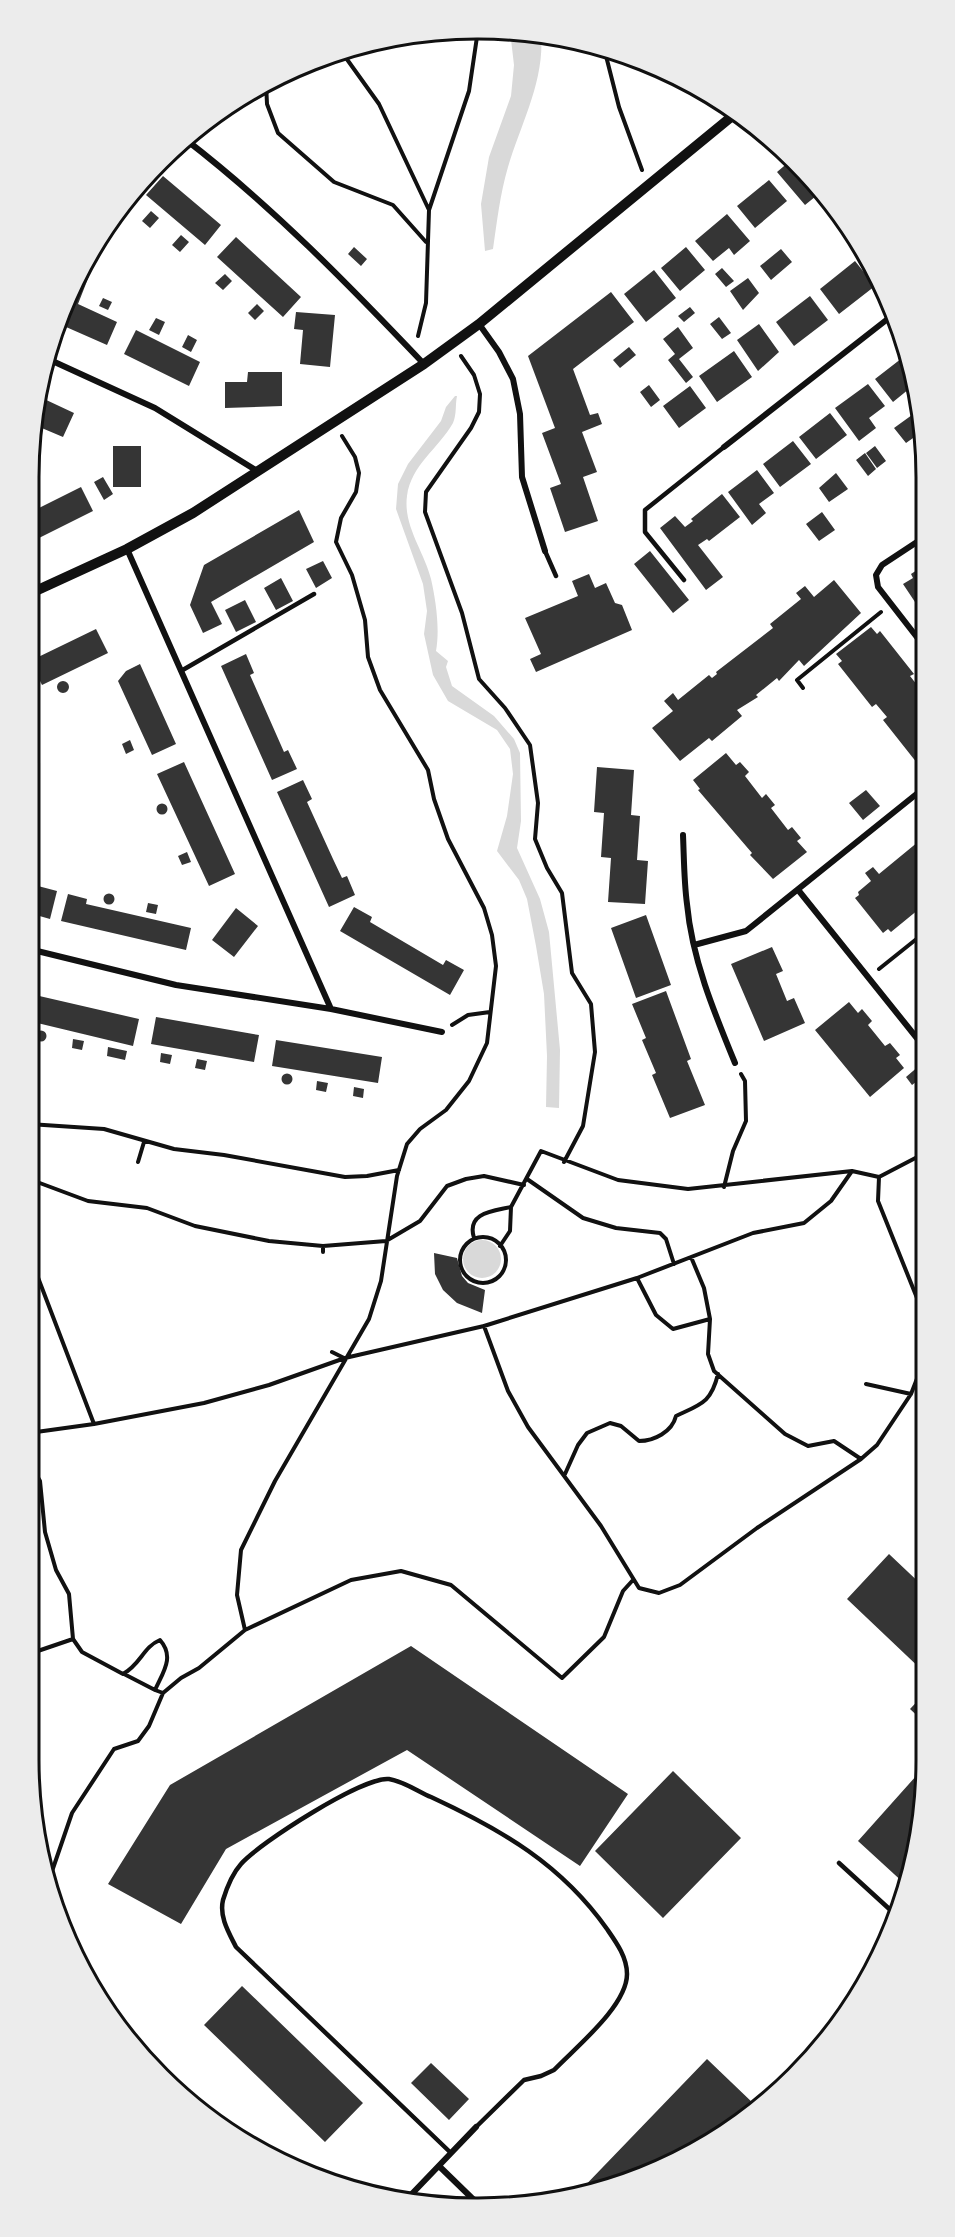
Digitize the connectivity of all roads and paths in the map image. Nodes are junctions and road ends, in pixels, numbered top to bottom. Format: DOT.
graph roads {
  1 [pos="477,39"];
  2 [pos="347,59"];
  3 [pos="607,59"];
  4 [pos="266,93"];
  5 [pos="729,119"];
  6 [pos="192,145"];
  7 [pos="648,184"];
  8 [pos="429,210"];
  9 [pos="427,243"];
  10 [pos="887,320"];
  11 [pos="479,324"];
  12 [pos="453,343"];
  13 [pos="411,350"];
  14 [pos="55,362"];
  15 [pos="424,364"];
  16 [pos="334,423"];
  17 [pos="724,447"];
  18 [pos="260,472"];
  19 [pos="916,543"];
  20 [pos="127,549"];
  21 [pos="545,551"];
  22 [pos="556,576"];
  23 [pos="684,580"];
  24 [pos="39,589"];
  25 [pos="314,594"];
  26 [pos="891,604"];
  27 [pos="916,636"];
  28 [pos="181,671"];
  29 [pos="803,688"];
  30 [pos="916,795"];
  31 [pos="683,835"];
  32 [pos="799,891"];
  33 [pos="916,939"];
  34 [pos="694,945"];
  35 [pos="39,952"];
  36 [pos="869,976"];
  37 [pos="331,1009"];
  38 [pos="490,1012"];
  39 [pos="442,1032"];
  40 [pos="916,1037"];
  41 [pos="735,1063"];
  42 [pos="39,1125"];
  43 [pos="144,1142"];
  44 [pos="916,1158"];
  45 [pos="138,1162"];
  46 [pos="564,1162"];
  47 [pos="399,1170"];
  48 [pos="852,1171"];
  49 [pos="879,1177"];
  50 [pos="527,1179"];
  51 [pos="39,1183"];
  52 [pos="524,1185"];
  53 [pos="724,1187"];
  54 [pos="511,1207"];
  55 [pos="474,1238"];
  56 [pos="386,1241"];
  57 [pos="323,1246"];
  58 [pos="500,1246"];
  59 [pos="323,1252"];
  60 [pos="691,1257"];
  61 [pos="674,1264"];
  62 [pos="637,1278"];
  63 [pos="39,1282"];
  64 [pos="916,1296"];
  65 [pos="710,1319"];
  66 [pos="484,1326"];
  67 [pos="332,1352"];
  68 [pos="345,1358"];
  69 [pos="718,1374"];
  70 [pos="916,1381"];
  71 [pos="866,1384"];
  72 [pos="911,1394"];
  73 [pos="94,1424"];
  74 [pos="39,1432"];
  75 [pos="861,1459"];
  76 [pos="565,1475"];
  77 [pos="39,1479"];
  78 [pos="633,1580"];
  79 [pos="245,1630"];
  80 [pos="73,1640"];
  81 [pos="39,1651"];
  82 [pos="123,1674"];
  83 [pos="155,1690"];
  84 [pos="163,1693"];
  85 [pos="839,1863"];
  86 [pos="53,1867"];
  87 [pos="890,1909"];
  88 [pos="476,2127"];
  89 [pos="452,2153"];
  90 [pos="439,2166"];
  91 [pos="413,2193"];
  92 [pos="472,2198"];
  1 -- 8 [label="path"];
  2 -- 8 [label="path"];
  3 -- 7 [label="path"];
  4 -- 9 [label="path"];
  5 -- 7 [label="street"];
  6 -- 13 [label="street"];
  7 -- 11 [label="street"];
  8 -- 9 [label="path"];
  9 -- 13 [label="path"];
  10 -- 17 [label="street"];
  11 -- 12 [label="street"];
  11 -- 21 [label="street"];
  12 -- 15 [label="street"];
  12 -- 46 [label="path"];
  13 -- 15 [label="street"];
  14 -- 18 [label="street"];
  15 -- 16 [label="street"];
  16 -- 18 [label="street"];
  16 -- 38 [label="path"];
  17 -- 23 [label="lane"];
  18 -- 20 [label="street"];
  19 -- 26 [label="street"];
  20 -- 24 [label="street"];
  20 -- 28 [label="street"];
  21 -- 22 [label="lane"];
  25 -- 28 [label="lane"];
  26 -- 27 [label="street"];
  26 -- 29 [label="path"];
  28 -- 37 [label="street"];
  30 -- 32 [label="street"];
  31 -- 34 [label="street"];
  32 -- 34 [label="street"];
  32 -- 36 [label="street"];
  33 -- 36 [label="path"];
  34 -- 41 [label="street"];
  35 -- 37 [label="street"];
  36 -- 40 [label="street"];
  37 -- 39 [label="street"];
  38 -- 39 [label="path"];
  38 -- 47 [label="path"];
  41 -- 53 [label="path"];
  42 -- 43 [label="path"];
  43 -- 45 [label="path"];
  43 -- 47 [label="path"];
  44 -- 49 [label="path"];
  46 -- 50 [label="path"];
  46 -- 53 [label="path"];
  47 -- 56 [label="path"];
  48 -- 49 [label="path"];
  48 -- 53 [label="path"];
  48 -- 60 [label="path"];
  49 -- 64 [label="path"];
  50 -- 52 [label="path"];
  50 -- 61 [label="path"];
  51 -- 57 [label="path"];
  52 -- 54 [label="path"];
  52 -- 56 [label="path"];
  54 -- 55 [label="path"];
  54 -- 58 [label="path"];
  55 -- 58 [label="path"];
  55 -- 58 [label="path"];
  56 -- 57 [label="path"];
  56 -- 68 [label="path"];
  57 -- 59 [label="path"];
  60 -- 61 [label="path"];
  60 -- 65 [label="path"];
  61 -- 62 [label="path"];
  62 -- 65 [label="path"];
  62 -- 66 [label="path"];
  63 -- 73 [label="path"];
  65 -- 69 [label="path"];
  66 -- 68 [label="path"];
  66 -- 76 [label="path"];
  67 -- 68 [label="path"];
  68 -- 73 [label="path"];
  68 -- 79 [label="path"];
  69 -- 75 [label="path"];
  69 -- 76 [label="path"];
  70 -- 72 [label="path"];
  71 -- 72 [label="path"];
  72 -- 75 [label="path"];
  73 -- 74 [label="path"];
  75 -- 78 [label="path"];
  76 -- 78 [label="path"];
  77 -- 80 [label="path"];
  78 -- 79 [label="path"];
  79 -- 84 [label="path"];
  80 -- 81 [label="path"];
  80 -- 82 [label="path"];
  82 -- 83 [label="path"];
  82 -- 83 [label="path"];
  83 -- 84 [label="path"];
  84 -- 86 [label="path"];
  85 -- 87 [label="lane"];
  88 -- 89 [label="street"];
  88 -- 89 [label="lane"];
  89 -- 90 [label="street"];
  90 -- 91 [label="street"];
  90 -- 92 [label="street"];
}
